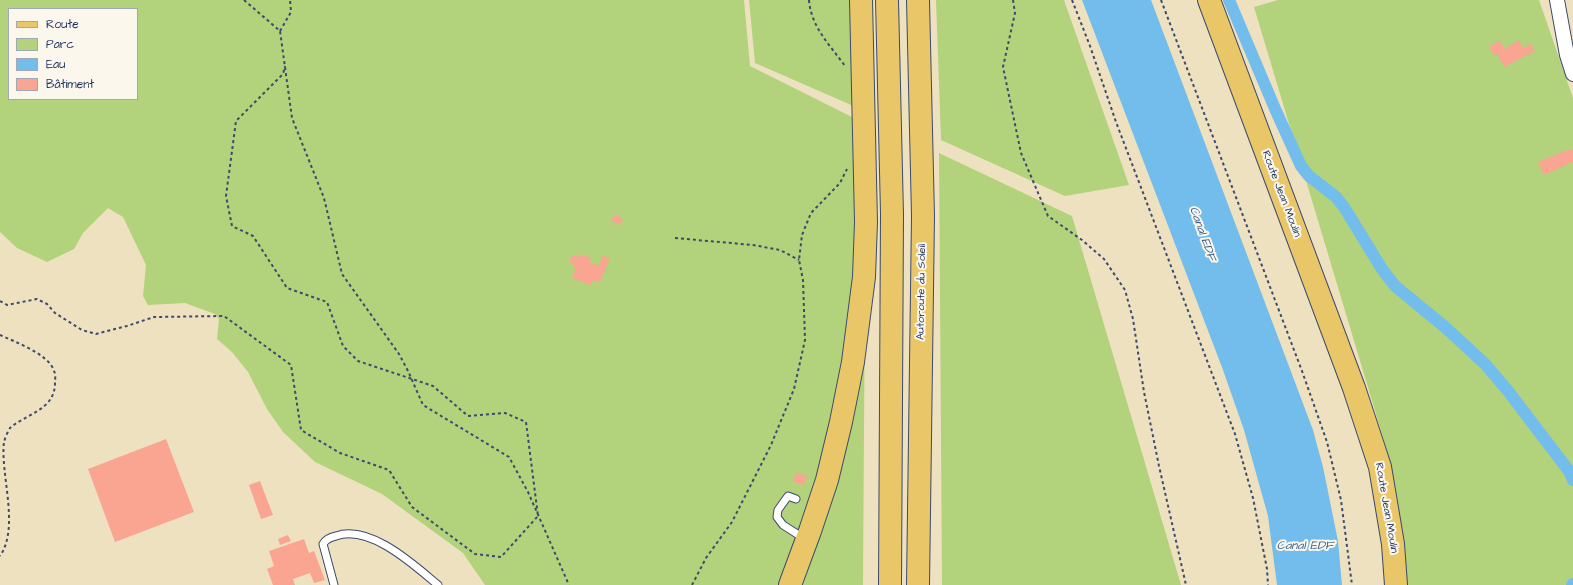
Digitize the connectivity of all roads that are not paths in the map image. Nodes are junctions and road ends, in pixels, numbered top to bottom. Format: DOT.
graph roads {
  1 [pos="861,0"];
  2 [pos="887,0"];
  3 [pos="918,0"];
  4 [pos="1209,0"];
  5 [pos="1557,0"];
  6 [pos="1573,74"];
  7 [pos="1354,388"];
  8 [pos="796,499"];
  9 [pos="807,540"];
  10 [pos="334,585"];
  11 [pos="438,585"];
  12 [pos="790,585"];
  13 [pos="890,585"];
  14 [pos="918,585"];
  15 [pos="1386,585"];
  16 [pos="1396,585"];
  1 -- 9 [label="main road"];
  2 -- 13 [label="main road"];
  3 -- 14 [label="main road, Autoroute du Soleil"];
  4 -- 7 [label="main road, Route Jean Moulin"];
  5 -- 6 [label="street"];
  7 -- 15 [label="main road, Route Jean Moulin"];
  7 -- 16 [label="main road, Route Jean Moulin"];
  8 -- 9 [label="lane"];
  9 -- 12 [label="main road"];
  10 -- 11 [label="lane"];
}
